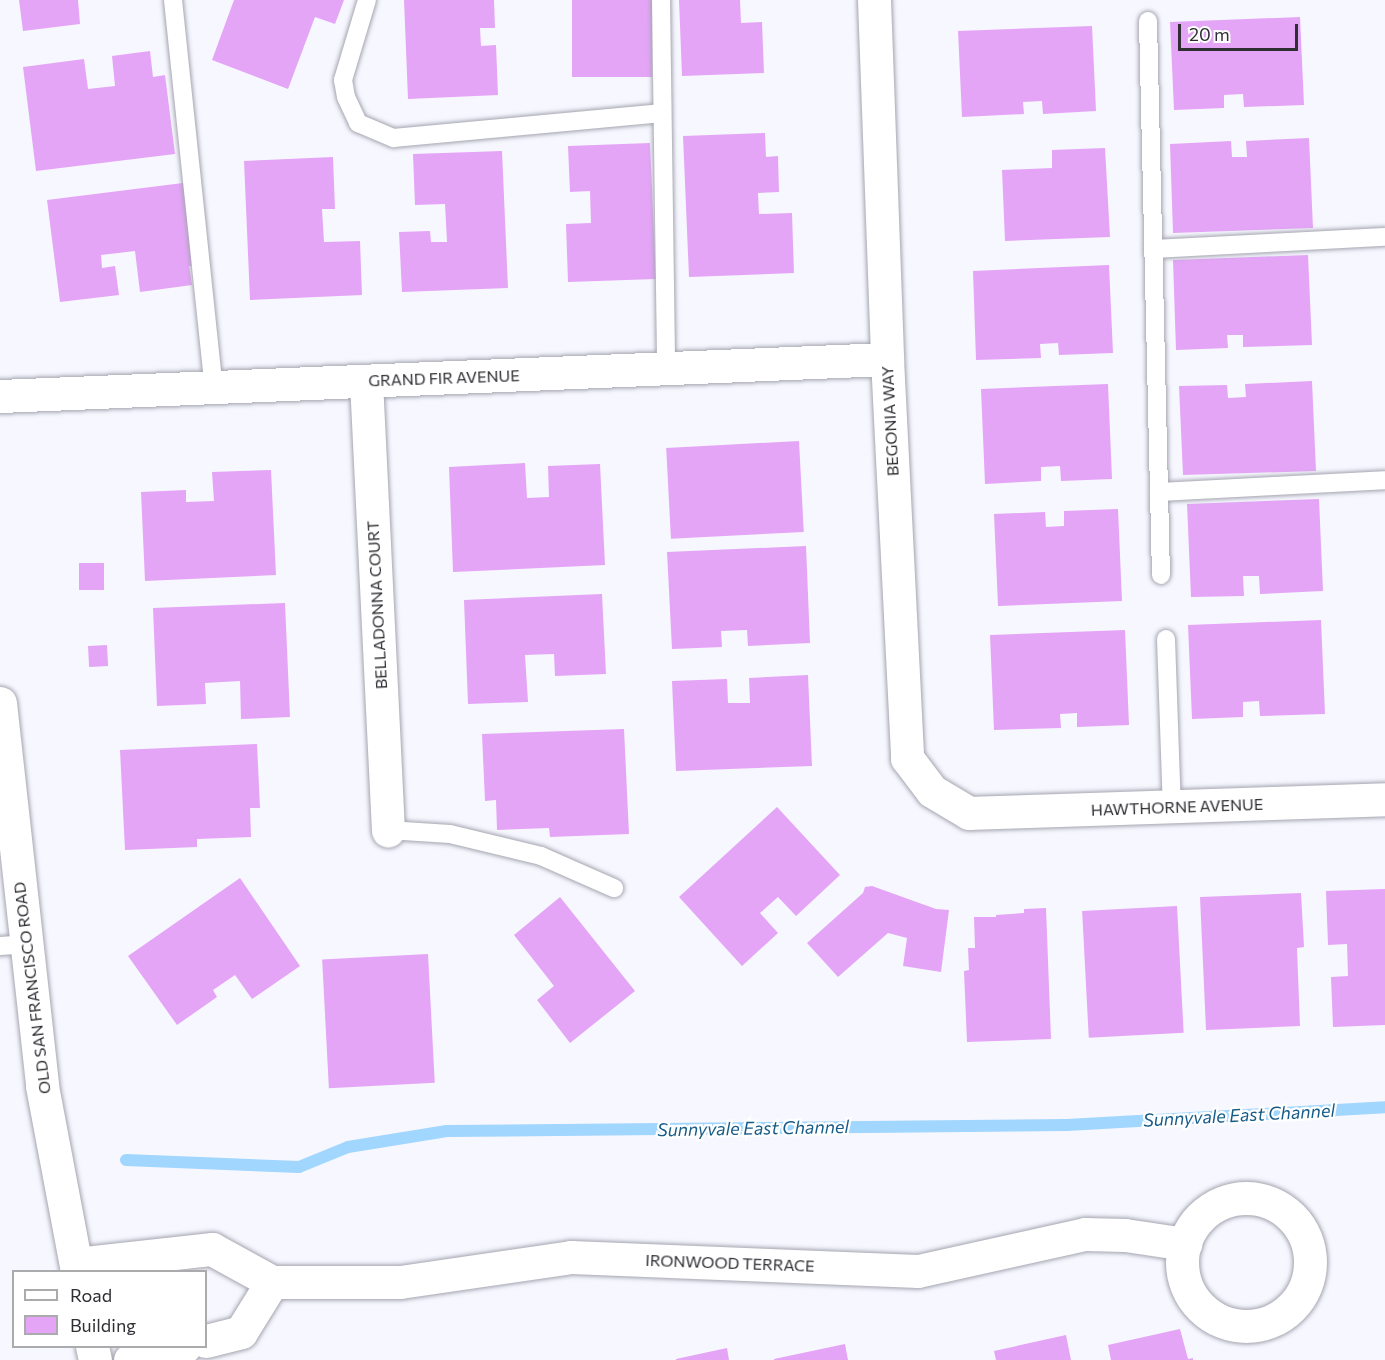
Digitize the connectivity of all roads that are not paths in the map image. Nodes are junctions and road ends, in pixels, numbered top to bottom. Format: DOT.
graph roads {
  1 [pos="173,0"];
  2 [pos="367,0"];
  3 [pos="661,0"];
  4 [pos="874,0"];
  5 [pos="1148,21"];
  6 [pos="662,113"];
  7 [pos="1385,237"];
  8 [pos="1153,249"];
  9 [pos="887,359"];
  10 [pos="666,369"];
  11 [pos="366,381"];
  12 [pos="214,387"];
  13 [pos="0,396"];
  14 [pos="1385,480"];
  15 [pos="1159,492"];
  16 [pos="1161,575"];
  17 [pos="1166,639"];
  18 [pos="0,703"];
  19 [pos="1385,799"];
  20 [pos="1172,807"];
  21 [pos="969,813"];
  22 [pos="388,830"];
  23 [pos="615,888"];
  24 [pos="13,945"];
  25 [pos="1185,1244"];
  26 [pos="77,1268"];
  27 [pos="273,1282"];
  28 [pos="207,1341"];
  29 [pos="181,1348"];
  30 [pos="130,1360"];
  1 -- 12 [label="lane"];
  2 -- 6 [label="lane"];
  3 -- 6 [label="lane"];
  4 -- 9 [label="street, BEGONIA WAY"];
  5 -- 8 [label="lane"];
  6 -- 10 [label="lane"];
  7 -- 8 [label="lane"];
  8 -- 15 [label="lane"];
  9 -- 10 [label="street, GRAND FIR AVENUE"];
  9 -- 21 [label="street, BEGONIA WAY"];
  10 -- 11 [label="street, GRAND FIR AVENUE"];
  11 -- 12 [label="street, GRAND FIR AVENUE"];
  11 -- 22 [label="street, BELLADONNA COURT"];
  12 -- 13 [label="street, GRAND FIR AVENUE"];
  14 -- 15 [label="lane"];
  15 -- 16 [label="lane"];
  17 -- 20 [label="lane"];
  18 -- 24 [label="street, OLD SAN FRANCISCO ROAD"];
  19 -- 20 [label="street, HAWTHORNE AVENUE"];
  20 -- 21 [label="street, HAWTHORNE AVENUE"];
  22 -- 23 [label="lane"];
  24 -- 26 [label="street, OLD SAN FRANCISCO ROAD"];
  25 -- 27 [label="street, IRONWOOD TERRACE"];
  26 -- 27 [label="street, IRONWOOD TERRACE"];
  27 -- 28 [label="street"];
  29 -- 30 [label="street"];
}
